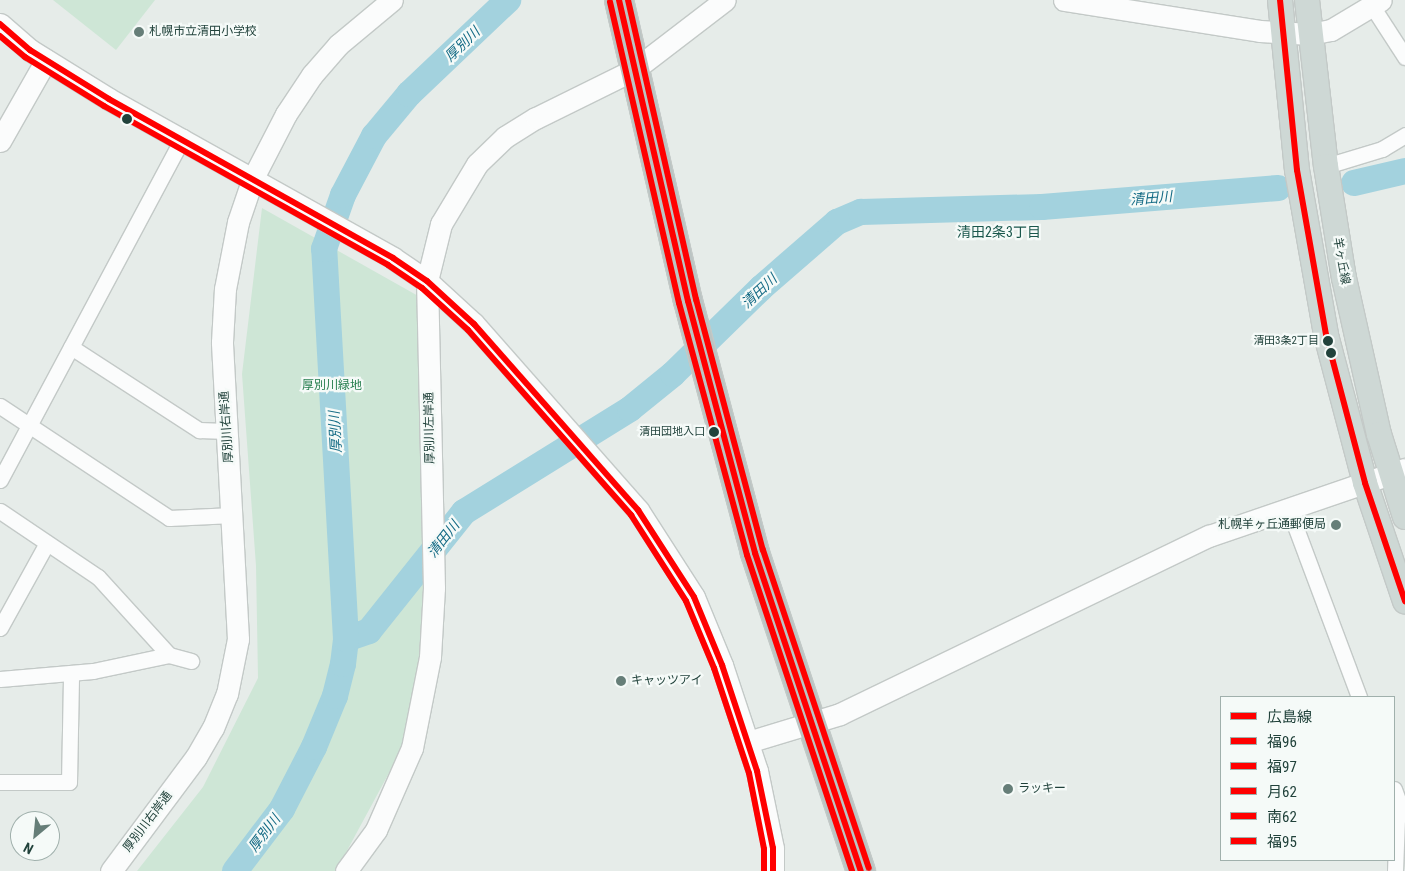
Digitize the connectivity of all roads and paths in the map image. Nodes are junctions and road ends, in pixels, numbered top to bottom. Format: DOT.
graph roads {
  1 [pos="392,0"];
  2 [pos="619,0"];
  3 [pos="725,0"];
  4 [pos="1064,0"];
  5 [pos="1280,0"];
  6 [pos="1307,0"];
  7 [pos="1376,3"];
  8 [pos="0,24"];
  9 [pos="1283,33"];
  10 [pos="1310,34"];
  11 [pos="1405,57"];
  12 [pos="46,60"];
  13 [pos="636,69"];
  14 [pos="1405,135"];
  15 [pos="183,138"];
  16 [pos="0,141"];
  17 [pos="1326,166"];
  18 [pos="253,178"];
  19 [pos="427,281"];
  20 [pos="71,347"];
  21 [pos="0,406"];
  22 [pos="29,425"];
  23 [pos="226,431"];
  24 [pos="1399,471"];
  25 [pos="0,480"];
  26 [pos="1365,483"];
  27 [pos="1288,507"];
  28 [pos="0,511"];
  29 [pos="233,515"];
  30 [pos="1405,517"];
  31 [pos="47,543"];
  32 [pos="1405,601"];
  33 [pos="0,628"];
  34 [pos="169,655"];
  35 [pos="191,662"];
  36 [pos="71,674"];
  37 [pos="0,679"];
  38 [pos="1359,696"];
  39 [pos="811,722"];
  40 [pos="748,742"];
  41 [pos="0,782"];
  42 [pos="1395,791"];
  43 [pos="1403,806"];
  44 [pos="111,871"];
  45 [pos="346,871"];
  46 [pos="773,871"];
  47 [pos="861,871"];
  48 [pos="1395,871"];
  1 -- 18 [label="street, 厚別川右岸通"];
  2 -- 13 [label="highway"];
  3 -- 13 [label="street, 厚別川左岸通"];
  4 -- 9 [label="street"];
  5 -- 9 [label="main road"];
  6 -- 10 [label="main road, 羊ヶ丘線"];
  7 -- 10 [label="street"];
  7 -- 11 [label="street"];
  8 -- 12 [label="street"];
  9 -- 10 [label="street"];
  9 -- 26 [label="main road"];
  10 -- 17 [label="main road, 羊ヶ丘線"];
  12 -- 15 [label="street"];
  12 -- 16 [label="street"];
  13 -- 19 [label="street, 厚別川左岸通"];
  13 -- 39 [label="highway"];
  14 -- 17 [label="street"];
  15 -- 18 [label="street"];
  15 -- 20 [label="street"];
  17 -- 24 [label="main road, 羊ヶ丘線"];
  18 -- 19 [label="street"];
  18 -- 23 [label="street, 厚別川右岸通"];
  19 -- 40 [label="street"];
  19 -- 45 [label="street, 厚別川左岸通"];
  20 -- 22 [label="street"];
  20 -- 23 [label="street"];
  21 -- 22 [label="street"];
  22 -- 25 [label="street"];
  22 -- 29 [label="street"];
  23 -- 29 [label="street, 厚別川右岸通"];
  24 -- 26 [label="street"];
  24 -- 30 [label="main road, 羊ヶ丘線"];
  26 -- 27 [label="street"];
  26 -- 32 [label="main road"];
  27 -- 38 [label="street"];
  27 -- 39 [label="street"];
  28 -- 31 [label="street"];
  29 -- 44 [label="street, 厚別川右岸通"];
  31 -- 33 [label="street"];
  31 -- 34 [label="street"];
  34 -- 35 [label="street"];
  34 -- 36 [label="street"];
  36 -- 37 [label="street"];
  36 -- 41 [label="street"];
  39 -- 40 [label="street"];
  39 -- 47 [label="highway"];
  40 -- 46 [label="street"];
  42 -- 43 [label="street"];
  43 -- 48 [label="street"];
}
